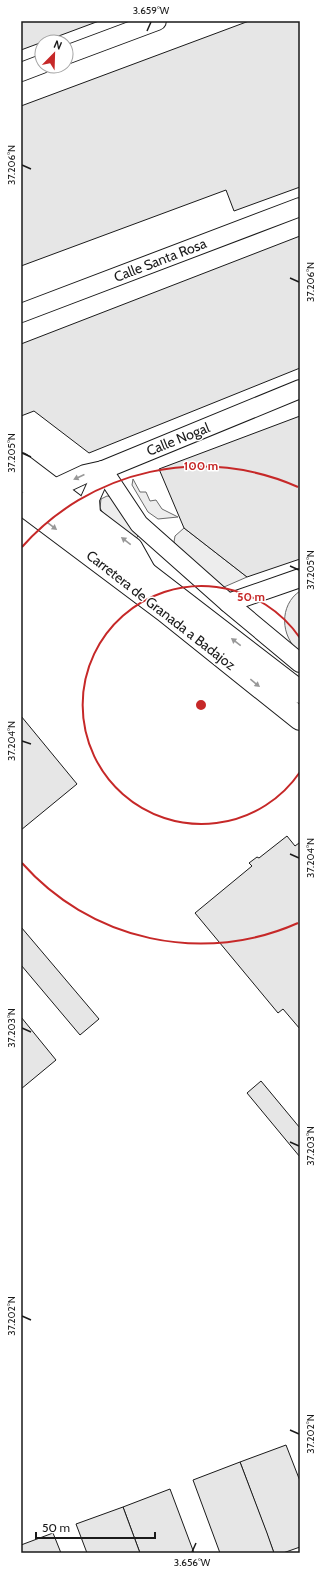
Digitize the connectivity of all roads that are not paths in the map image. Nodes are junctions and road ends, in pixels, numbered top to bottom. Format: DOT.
graph roads {
  1 [pos="156,21"];
  2 [pos="74,52"];
  3 [pos="34,67"];
  4 [pos="21,72"];
  5 [pos="300,207"];
  6 [pos="21,313"];
  7 [pos="300,390"];
  8 [pos="21,462"];
  9 [pos="103,470"];
  10 [pos="21,477"];
  11 [pos="55,488"];
  12 [pos="21,503"];
  13 [pos="91,514"];
  14 [pos="148,573"];
  15 [pos="300,578"];
  16 [pos="228,604"];
  17 [pos="300,663"];
  18 [pos="300,692"];
  19 [pos="300,719"];
  1 -- 2 [label="street"];
  3 -- 4 [label="street"];
  5 -- 6 [label="street, Calle Santa Rosa"];
  7 -- 9 [label="street, Calle Nogal"];
  8 -- 11 [label="street"];
  9 -- 11 [label="street, Calle Nogal, one-way"];
  9 -- 13 [label="street"];
  9 -- 16 [label="street"];
  10 -- 14 [label="highway, Carretera de Granada a Badajoz"];
  11 -- 13 [label="street"];
  12 -- 19 [label="highway, Carretera de Granada a Badajoz, one-way"];
  14 -- 13 [label="street, one-way"];
  18 -- 14 [label="highway, Carretera de Granada a Badajoz, one-way"];
  15 -- 16 [label="street"];
  16 -- 17 [label="street"];
}
